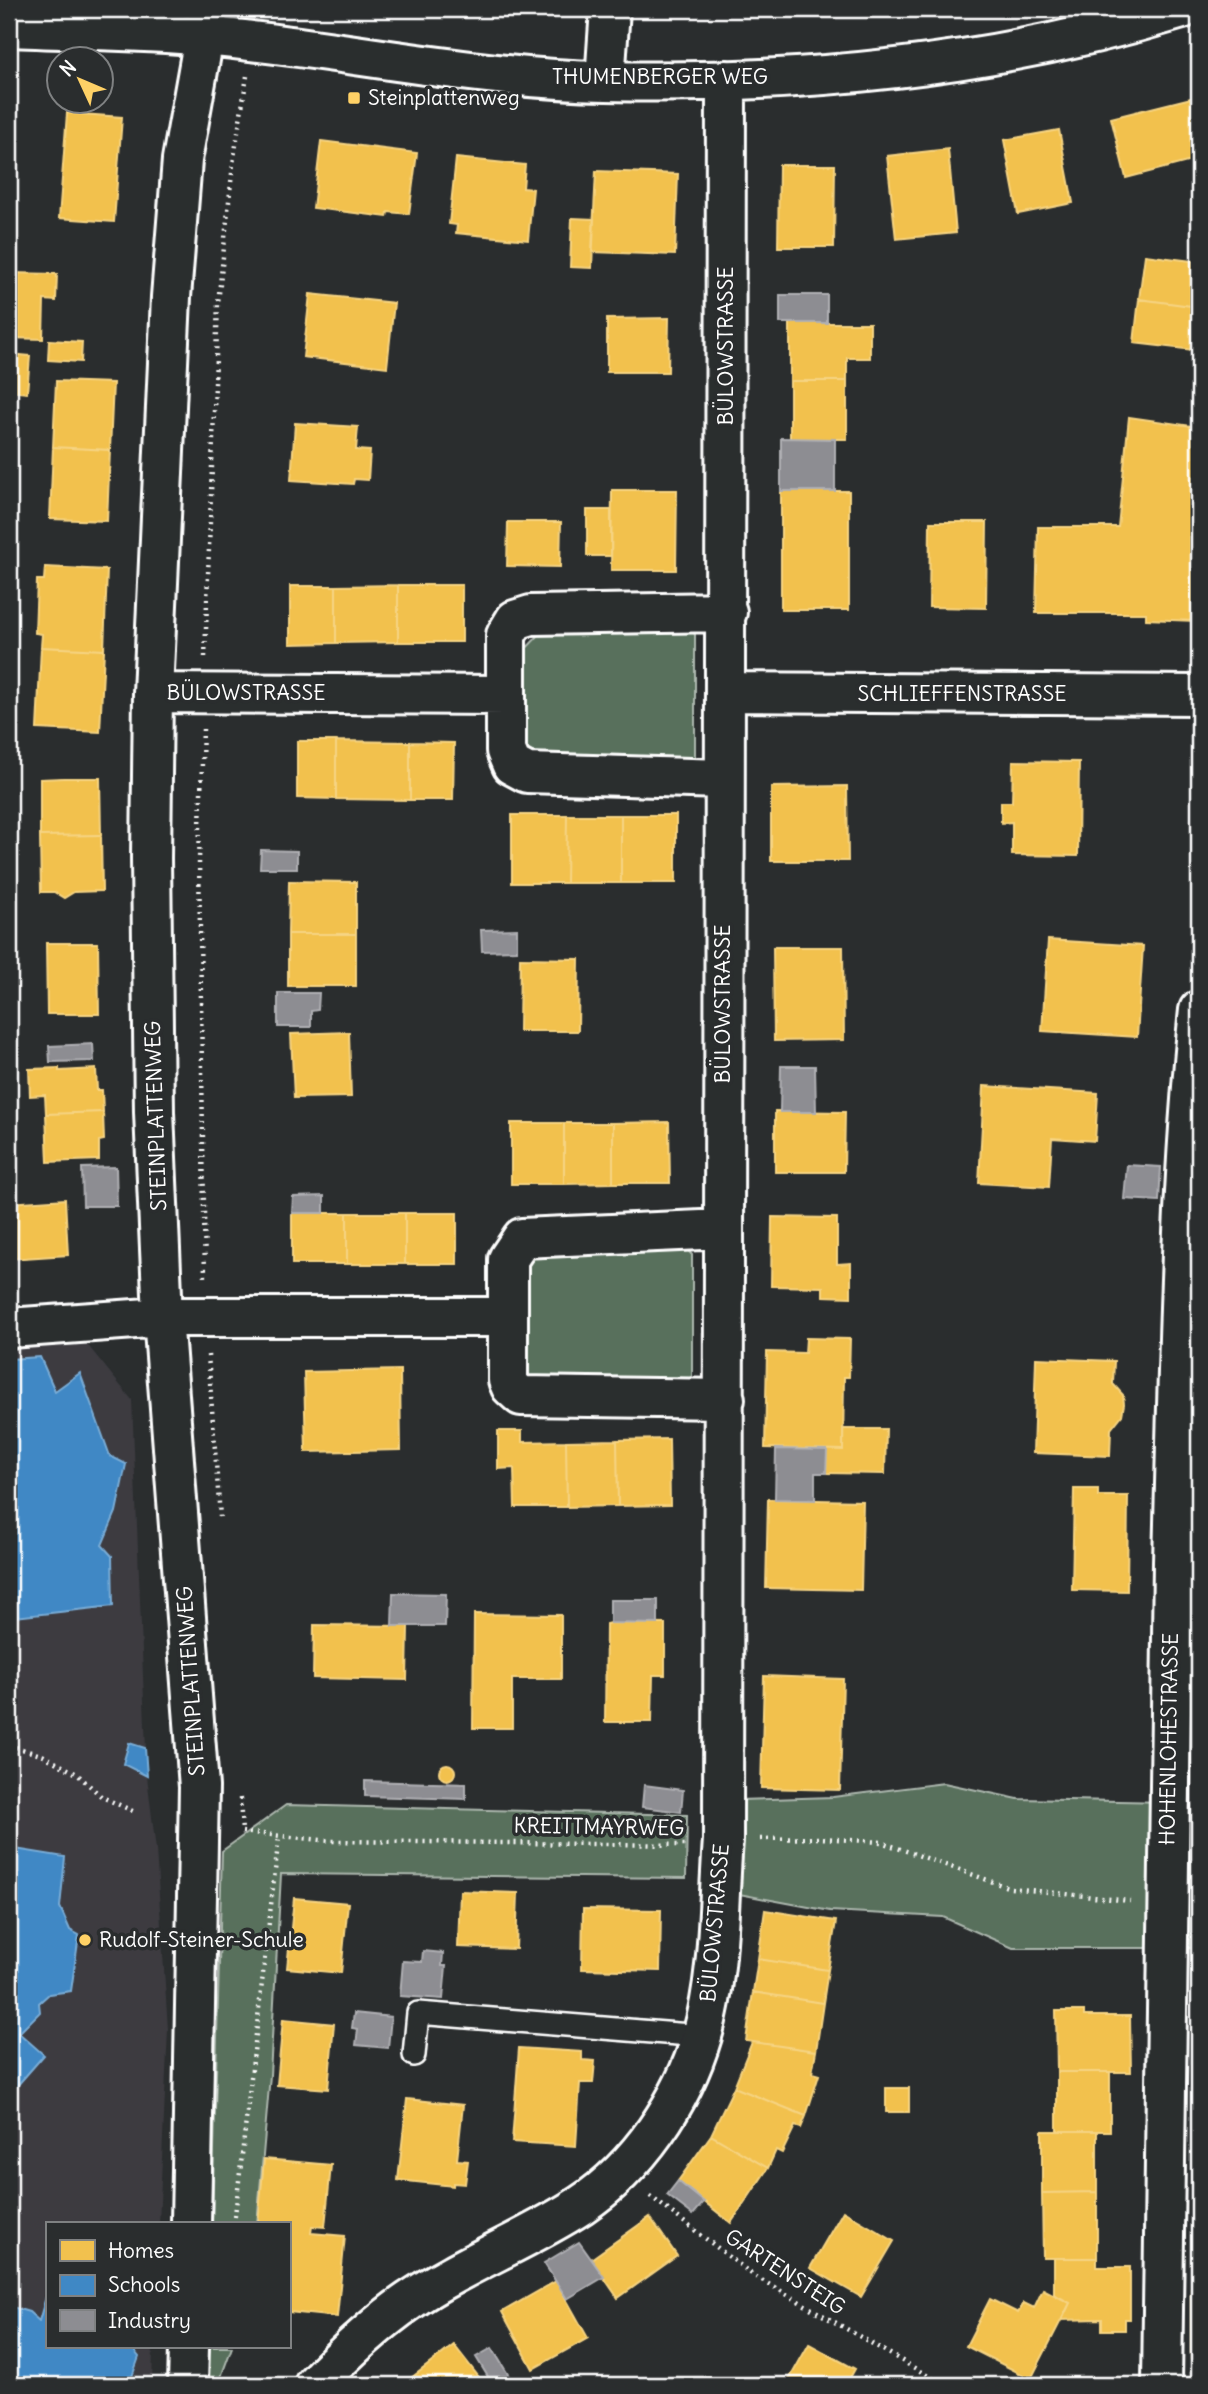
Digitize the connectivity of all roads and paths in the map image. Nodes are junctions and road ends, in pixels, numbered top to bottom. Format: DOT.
graph roads {
  1 [pos="610,9"];
  2 [pos="1181,9"];
  3 [pos="207,22"];
  4 [pos="9,27"];
  5 [pos="253,43"];
  6 [pos="726,80"];
  7 [pos="605,81"];
  8 [pos="727,612"];
  9 [pos="725,692"];
  10 [pos="153,693"];
  11 [pos="204,693"];
  12 [pos="506,695"];
  13 [pos="1199,695"];
  14 [pos="723,779"];
  15 [pos="1199,1010"];
  16 [pos="724,1229"];
  17 [pos="205,1316"];
  18 [pos="163,1317"];
  19 [pos="507,1317"];
  20 [pos="9,1328"];
  21 [pos="725,1399"];
  22 [pos="220,1528"];
  23 [pos="9,1745"];
  24 [pos="17,1749"];
  25 [pos="9,1758"];
  26 [pos="239,1787"];
  27 [pos="137,1813"];
  28 [pos="200,1828"];
  29 [pos="242,1832"];
  30 [pos="279,1836"];
  31 [pos="723,1840"];
  32 [pos="1165,1904"];
  33 [pos="702,2036"];
  34 [pos="414,2055"];
  35 [pos="620,2171"];
  36 [pos="191,2222"];
  37 [pos="234,2222"];
  38 [pos="189,2348"];
  39 [pos="188,2385"];
  40 [pos="314,2385"];
  41 [pos="944,2385"];
  42 [pos="1162,2385"];
  1 -- 7 [label="street"];
  2 -- 6 [label="street, THUMENBERGER WEG"];
  3 -- 4 [label="street, THUMENBERGER WEG"];
  3 -- 5 [label="street, THUMENBERGER WEG"];
  3 -- 10 [label="street, STEINPLATTENWEG"];
  5 -- 7 [label="street, THUMENBERGER WEG"];
  5 -- 11 [label="path"];
  6 -- 7 [label="street, THUMENBERGER WEG"];
  6 -- 8 [label="street, BÜLOWSTRASSE"];
  8 -- 9 [label="street, BÜLOWSTRASSE"];
  8 -- 12 [label="street"];
  9 -- 13 [label="street, SCHLIEFFENSTRASSE"];
  9 -- 14 [label="street, BÜLOWSTRASSE"];
  10 -- 11 [label="street, BÜLOWSTRASSE"];
  10 -- 18 [label="street, STEINPLATTENWEG"];
  11 -- 12 [label="street, BÜLOWSTRASSE"];
  11 -- 17 [label="path"];
  12 -- 14 [label="street"];
  14 -- 16 [label="street, BÜLOWSTRASSE"];
  15 -- 32 [label="street, HOHENLOHESTRASSE"];
  16 -- 19 [label="street"];
  16 -- 21 [label="street, BÜLOWSTRASSE"];
  17 -- 18 [label="street"];
  17 -- 19 [label="street"];
  17 -- 22 [label="path"];
  18 -- 20 [label="street"];
  18 -- 28 [label="street, STEINPLATTENWEG"];
  19 -- 21 [label="street"];
  21 -- 31 [label="street, BÜLOWSTRASSE"];
  23 -- 24 [label="path"];
  24 -- 25 [label="path"];
  24 -- 27 [label="path"];
  26 -- 29 [label="path"];
  28 -- 29 [label="path, KREITTMAYRWEG"];
  28 -- 36 [label="street, STEINPLATTENWEG"];
  29 -- 30 [label="path, KREITTMAYRWEG"];
  30 -- 31 [label="path, KREITTMAYRWEG"];
  30 -- 37 [label="path"];
  31 -- 32 [label="path, KREITTMAYRWEG"];
  31 -- 33 [label="street, BÜLOWSTRASSE"];
  32 -- 42 [label="street, HOHENLOHESTRASSE"];
  33 -- 34 [label="lane"];
  33 -- 35 [label="street, BÜLOWSTRASSE"];
  35 -- 40 [label="street, BÜLOWSTRASSE"];
  35 -- 41 [label="path, GARTENSTEIG"];
  38 -- 39 [label="street"];
}
